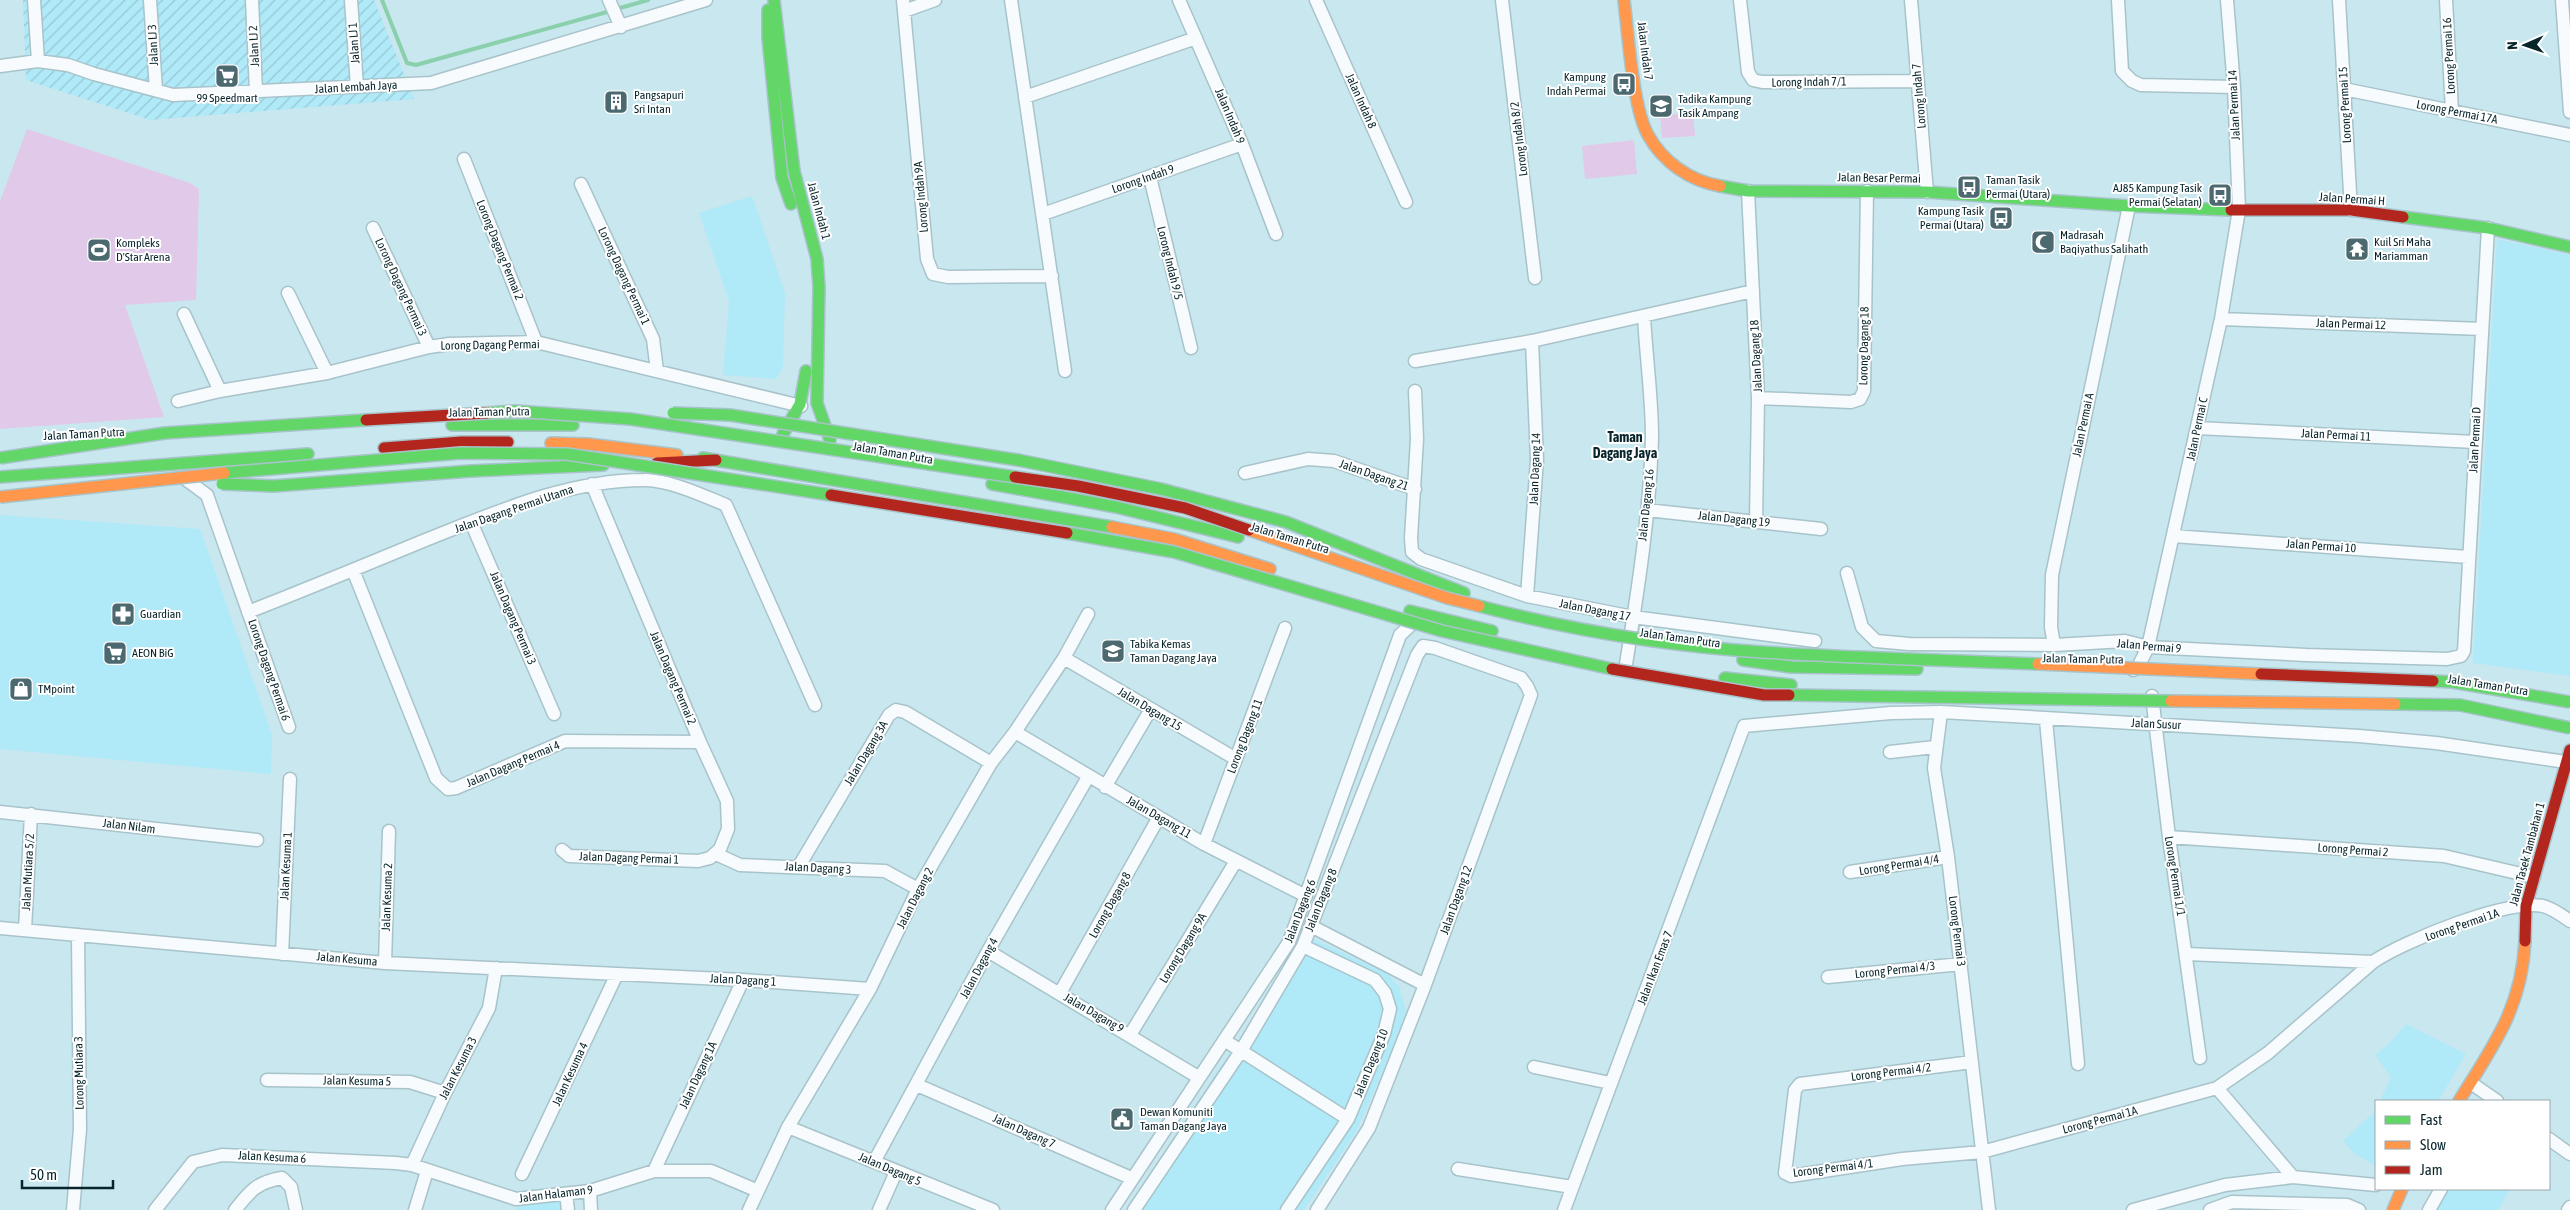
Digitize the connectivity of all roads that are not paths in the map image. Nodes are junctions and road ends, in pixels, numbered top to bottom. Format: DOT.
graph roads {
  1 [pos="34,0"];
  2 [pos="150,0"];
  3 [pos="252,0"];
  4 [pos="351,0"];
  5 [pos="609,0"];
  6 [pos="706,0"];
  7 [pos="774,0"];
  8 [pos="935,0"];
  9 [pos="1011,0"];
  10 [pos="1180,0"];
  11 [pos="1316,0"];
  12 [pos="1502,0"];
  13 [pos="1624,0"];
  14 [pos="1740,0"];
  15 [pos="1910,0"];
  16 [pos="2118,0"];
  17 [pos="2228,0"];
  18 [pos="2339,0"];
  19 [pos="2446,0"];
  20 [pos="2562,0"];
  21 [pos="904,5"];
  22 [pos="621,27"];
  23 [pos="1196,38"];
  24 [pos="38,61"];
  25 [pos="0,66"];
  26 [pos="1918,80"];
  27 [pos="357,87"];
  28 [pos="2234,87"];
  29 [pos="2344,89"];
  30 [pos="156,90"];
  31 [pos="256,92"];
  32 [pos="1025,97"];
  33 [pos="2452,111"];
  34 [pos="2570,112"];
  35 [pos="1648,134"];
  36 [pos="2570,135"];
  37 [pos="1242,144"];
  38 [pos="464,159"];
  39 [pos="1150,177"];
  40 [pos="582,184"];
  41 [pos="1748,191"];
  42 [pos="1867,191"];
  43 [pos="1927,192"];
  44 [pos="1406,202"];
  45 [pos="2129,206"];
  46 [pos="2239,210"];
  47 [pos="2351,210"];
  48 [pos="1043,214"];
  49 [pos="373,228"];
  50 [pos="2488,228"];
  51 [pos="1276,234"];
  52 [pos="2570,247"];
  53 [pos="1052,276"];
  54 [pos="1535,278"];
  55 [pos="1753,291"];
  56 [pos="288,292"];
  57 [pos="184,314"];
  58 [pos="1644,316"];
  59 [pos="2221,319"];
  60 [pos="2482,330"];
  61 [pos="1532,341"];
  62 [pos="536,342"];
  63 [pos="429,347"];
  64 [pos="1191,348"];
  65 [pos="1415,361"];
  66 [pos="657,371"];
  67 [pos="1065,371"];
  68 [pos="327,373"];
  69 [pos="220,391"];
  70 [pos="1415,391"];
  71 [pos="1758,398"];
  72 [pos="178,401"];
  73 [pos="801,406"];
  74 [pos="630,419"];
  75 [pos="2197,428"];
  76 [pos="2475,442"];
  77 [pos="770,447"];
  78 [pos="354,450"];
  79 [pos="0,452"];
  80 [pos="324,452"];
  81 [pos="0,458"];
  82 [pos="246,458"];
  83 [pos="836,458"];
  84 [pos="716,460"];
  85 [pos="151,464"];
  86 [pos="1244,473"];
  87 [pos="0,477"];
  88 [pos="142,481"];
  89 [pos="592,484"];
  90 [pos="1415,489"];
  91 [pos="207,495"];
  92 [pos="0,497"];
  93 [pos="1647,510"];
  94 [pos="1179,519"];
  95 [pos="471,522"];
  96 [pos="1756,522"];
  97 [pos="1821,529"];
  98 [pos="2173,536"];
  99 [pos="1342,544"];
  100 [pos="2468,557"];
  101 [pos="352,570"];
  102 [pos="1847,574"];
  103 [pos="1527,596"];
  104 [pos="1394,607"];
  105 [pos="248,612"];
  106 [pos="1088,614"];
  107 [pos="1427,615"];
  108 [pos="1633,617"];
  109 [pos="1532,621"];
  110 [pos="1285,628"];
  111 [pos="1400,635"];
  112 [pos="1815,641"];
  113 [pos="1629,645"];
  114 [pos="2054,645"];
  115 [pos="1422,646"];
  116 [pos="2148,647"];
  117 [pos="2464,651"];
  118 [pos="1064,658"];
  119 [pos="1626,664"];
  120 [pos="2128,674"];
  121 [pos="2159,675"];
  122 [pos="2152,694"];
  123 [pos="2570,702"];
  124 [pos="814,705"];
  125 [pos="1151,709"];
  126 [pos="1941,712"];
  127 [pos="2570,712"];
  128 [pos="554,714"];
  129 [pos="2046,720"];
  130 [pos="2155,724"];
  131 [pos="1744,726"];
  132 [pos="289,727"];
  133 [pos="2570,728"];
  134 [pos="1015,732"];
  135 [pos="700,742"];
  136 [pos="1935,747"];
  137 [pos="2570,750"];
  138 [pos="1890,752"];
  139 [pos="1236,759"];
  140 [pos="2566,762"];
  141 [pos="991,763"];
  142 [pos="1088,776"];
  143 [pos="290,779"];
  144 [pos="1105,786"];
  145 [pos="0,812"];
  146 [pos="31,814"];
  147 [pos="1159,817"];
  148 [pos="389,831"];
  149 [pos="2169,837"];
  150 [pos="257,840"];
  151 [pos="1204,844"];
  152 [pos="562,850"];
  153 [pos="716,854"];
  154 [pos="1948,857"];
  155 [pos="1236,861"];
  156 [pos="799,866"];
  157 [pos="1850,872"];
  158 [pos="2534,877"];
  159 [pos="918,889"];
  160 [pos="1306,896"];
  161 [pos="2526,906"];
  162 [pos="2570,921"];
  163 [pos="1310,926"];
  164 [pos="0,928"];
  165 [pos="25,930"];
  166 [pos="78,935"];
  167 [pos="1302,946"];
  168 [pos="988,951"];
  169 [pos="282,954"];
  170 [pos="2187,954"];
  171 [pos="2373,962"];
  172 [pos="384,963"];
  173 [pos="1961,964"];
  174 [pos="496,968"];
  175 [pos="617,974"];
  176 [pos="1828,977"];
  177 [pos="743,980"];
  178 [pos="1425,985"];
  179 [pos="870,989"];
  180 [pos="1060,993"];
  181 [pos="1130,1035"];
  182 [pos="1224,1040"];
  183 [pos="1241,1051"];
  184 [pos="2200,1058"];
  185 [pos="1972,1062"];
  186 [pos="2078,1064"];
  187 [pos="1534,1067"];
  188 [pos="1198,1077"];
  189 [pos="267,1080"];
  190 [pos="1809,1081"];
  191 [pos="1610,1083"];
  192 [pos="2471,1083"];
  193 [pos="917,1085"];
  194 [pos="2217,1088"];
  195 [pos="445,1093"];
  196 [pos="2460,1100"];
  197 [pos="2495,1100"];
  198 [pos="1348,1119"];
  199 [pos="788,1127"];
  200 [pos="2550,1140"];
  201 [pos="1982,1152"];
  202 [pos="2570,1154"];
  203 [pos="874,1162"];
  204 [pos="412,1165"];
  205 [pos="1458,1169"];
  206 [pos="427,1170"];
  207 [pos="654,1171"];
  208 [pos="896,1172"];
  209 [pos="522,1174"];
  210 [pos="1131,1178"];
  211 [pos="2293,1178"];
  212 [pos="2375,1185"];
  213 [pos="1572,1187"];
  214 [pos="2402,1190"];
  215 [pos="2441,1190"];
  216 [pos="590,1191"];
  217 [pos="758,1191"];
  218 [pos="566,1194"];
  219 [pos="2173,1204"];
  220 [pos="73,1210"];
  221 [pos="155,1210"];
  222 [pos="235,1210"];
  223 [pos="296,1210"];
  224 [pos="415,1210"];
  225 [pos="568,1210"];
  226 [pos="591,1210"];
  227 [pos="749,1210"];
  228 [pos="878,1210"];
  229 [pos="993,1210"];
  230 [pos="1112,1210"];
  231 [pos="1134,1210"];
  232 [pos="1287,1210"];
  233 [pos="1317,1210"];
  234 [pos="1564,1210"];
  235 [pos="1989,1210"];
  236 [pos="2133,1210"];
  237 [pos="2210,1210"];
  238 [pos="2359,1210"];
  239 [pos="2393,1210"];
  240 [pos="2429,1210"];
  1 -- 24 [label="street"];
  2 -- 30 [label="street, Jalan LJ 3"];
  3 -- 31 [label="street, Jalan LJ 2"];
  4 -- 27 [label="street, Jalan LJ 1"];
  5 -- 22 [label="street"];
  6 -- 22 [label="street, Jalan Lembah Jaya"];
  7 -- 73 [label="main road, Jalan Indah 1"];
  7 -- 83 [label="main road, Jalan Indah 1"];
  8 -- 21 [label="street"];
  9 -- 32 [label="street"];
  10 -- 23 [label="street, Jalan Indah 9"];
  11 -- 44 [label="street, Jalan Indah 8"];
  12 -- 54 [label="street, Lorong Indah 8/2"];
  13 -- 35 [label="main road, Jalan Indah 7"];
  14 -- 26 [label="street, Lorong Indah 7/1"];
  15 -- 26 [label="street, Lorong Indah 7"];
  16 -- 28 [label="street"];
  17 -- 28 [label="street, Jalan Permai 14"];
  18 -- 29 [label="street, Lorong Permai 15"];
  19 -- 33 [label="street, Lorong Permai 16"];
  20 -- 34 [label="street"];
  21 -- 53 [label="street, Lorong Indah 9A"];
  22 -- 27 [label="street, Jalan Lembah Jaya"];
  23 -- 32 [label="street"];
  23 -- 37 [label="street, Jalan Indah 9"];
  24 -- 25 [label="street, Jalan Lembah Jaya"];
  24 -- 30 [label="street, Jalan Lembah Jaya"];
  26 -- 43 [label="street, Lorong Indah 7"];
  27 -- 31 [label="street, Jalan Lembah Jaya"];
  28 -- 46 [label="street, Jalan Permai 14"];
  29 -- 33 [label="street, Lorong Permai 17A"];
  29 -- 47 [label="street, Lorong Permai 15"];
  30 -- 31 [label="street, Jalan Lembah Jaya"];
  32 -- 48 [label="street"];
  33 -- 36 [label="street, Lorong Permai 17A"];
  35 -- 41 [label="main road, Jalan Besar Permai"];
  37 -- 39 [label="street, Lorong Indah 9"];
  37 -- 51 [label="street, Jalan Indah 9"];
  38 -- 62 [label="street, Lorong Dagang Permai 2"];
  39 -- 48 [label="street, Lorong Indah 9"];
  39 -- 64 [label="street, Lorong Indah 9/5"];
  40 -- 66 [label="street, Lorong Dagang Permai 1"];
  41 -- 42 [label="main road, Jalan Besar Permai"];
  41 -- 55 [label="street, Jalan Dagang 18"];
  42 -- 43 [label="main road, Jalan Besar Permai"];
  42 -- 71 [label="street, Lorong Dagang 18"];
  43 -- 45 [label="main road, Jalan Besar Permai"];
  45 -- 46 [label="main road, Jalan Permai H"];
  45 -- 114 [label="street, Jalan Permai A"];
  46 -- 47 [label="main road, Jalan Permai H"];
  46 -- 59 [label="street, Jalan Permai C"];
  47 -- 50 [label="main road, Jalan Permai H"];
  48 -- 53 [label="street"];
  49 -- 63 [label="street, Lorong Dagang Permai 3"];
  50 -- 52 [label="main road, Jalan Permai H"];
  50 -- 60 [label="street, Jalan Permai D"];
  53 -- 67 [label="street"];
  55 -- 58 [label="street"];
  55 -- 71 [label="street, Jalan Dagang 18"];
  56 -- 68 [label="street"];
  57 -- 69 [label="street"];
  58 -- 61 [label="street"];
  58 -- 93 [label="street, Jalan Dagang 16"];
  59 -- 60 [label="street, Jalan Permai 12"];
  59 -- 75 [label="street, Jalan Permai C"];
  60 -- 76 [label="street, Jalan Permai D"];
  61 -- 65 [label="street"];
  61 -- 103 [label="street, Jalan Dagang 14"];
  62 -- 63 [label="street, Lorong Dagang Permai"];
  62 -- 66 [label="street, Lorong Dagang Permai"];
  63 -- 68 [label="street, Lorong Dagang Permai"];
  66 -- 73 [label="street, Lorong Dagang Permai"];
  68 -- 69 [label="street, Lorong Dagang Permai"];
  69 -- 72 [label="street, Lorong Dagang Permai"];
  70 -- 90 [label="street"];
  71 -- 96 [label="street, Jalan Dagang 18"];
  73 -- 77 [label="main road, Jalan Indah 1"];
  74 -- 81 [label="main road, bridge"];
  74 -- 99 [label="main road, bridge"];
  74 -- 123 [label="main road, bridge"];
  75 -- 76 [label="street, Jalan Permai 11"];
  75 -- 98 [label="street, Jalan Permai C"];
  76 -- 100 [label="street, Jalan Permai D"];
  77 -- 79 [label="main road, Jalan Taman Putra"];
  77 -- 83 [label="main road, Jalan Taman Putra"];
  78 -- 84 [label="main road"];
  80 -- 82 [label="main road"];
  82 -- 85 [label="main road"];
  82 -- 91 [label="street"];
  83 -- 94 [label="main road, Jalan Taman Putra"];
  84 -- 88 [label="main road, bridge"];
  84 -- 104 [label="main road"];
  85 -- 87 [label="main road"];
  85 -- 91 [label="street"];
  86 -- 90 [label="street, Jalan Dagang 21"];
  88 -- 92 [label="main road, bridge"];
  88 -- 133 [label="main road, bridge"];
  89 -- 95 [label="street, Jalan Dagang Permai Utama"];
  89 -- 124 [label="street, Jalan Dagang Permai Utama"];
  89 -- 135 [label="street, Jalan Dagang Permai 2"];
  90 -- 103 [label="street, Jalan Dagang 17"];
  91 -- 105 [label="street"];
  93 -- 96 [label="street, Jalan Dagang 19"];
  93 -- 108 [label="street, Jalan Dagang 16"];
  94 -- 99 [label="main road"];
  94 -- 109 [label="main road, Jalan Taman Putra"];
  95 -- 101 [label="street, Jalan Dagang Permai Utama"];
  95 -- 128 [label="street, Jalan Dagang Permai 3"];
  96 -- 97 [label="street, Jalan Dagang 19"];
  98 -- 100 [label="street, Jalan Permai 10"];
  98 -- 116 [label="street, Jalan Permai C"];
  99 -- 109 [label="main road"];
  100 -- 117 [label="street, Jalan Permai D"];
  101 -- 105 [label="street, Jalan Dagang Permai Utama"];
  101 -- 135 [label="street, Jalan Dagang Permai 4"];
  102 -- 114 [label="street, Jalan Permai 9"];
  103 -- 108 [label="street, Jalan Dagang 17"];
  104 -- 107 [label="main road"];
  104 -- 111 [label="street"];
  105 -- 132 [label="street, Lorong Dagang Permai 6"];
  106 -- 118 [label="street, Jalan Dagang 2"];
  107 -- 111 [label="street, Jalan Dagang 6"];
  107 -- 119 [label="main road"];
  108 -- 112 [label="street, Jalan Dagang 17"];
  108 -- 113 [label="street, Jalan Dagang 16"];
  109 -- 113 [label="main road, Jalan Taman Putra"];
  110 -- 139 [label="street, Lorong Dagang 11"];
  111 -- 160 [label="street, Jalan Dagang 6"];
  113 -- 119 [label="street, Jalan Dagang 16"];
  113 -- 120 [label="main road, Jalan Taman Putra"];
  114 -- 116 [label="street, Jalan Permai 9"];
  115 -- 163 [label="street, Jalan Dagang 8"];
  115 -- 178 [label="street, Jalan Dagang 12"];
  116 -- 117 [label="street, Jalan Permai 9"];
  116 -- 120 [label="street, Jalan Permai C"];
  116 -- 121 [label="street, Jalan Permai C"];
  118 -- 125 [label="street, Jalan Dagang 15"];
  118 -- 134 [label="street, Jalan Dagang 2"];
  119 -- 122 [label="main road"];
  120 -- 121 [label="main road, Jalan Taman Putra"];
  121 -- 127 [label="main road, Jalan Taman Putra"];
  122 -- 130 [label="street, Lorong Permai 1/1"];
  122 -- 133 [label="main road"];
  125 -- 139 [label="street, Jalan Dagang 15"];
  125 -- 144 [label="street"];
  126 -- 129 [label="street, Jalan Susur"];
  126 -- 131 [label="street, Jalan Susur"];
  126 -- 136 [label="street, Lorong Permai 3"];
  129 -- 130 [label="street, Jalan Susur"];
  129 -- 186 [label="street"];
  130 -- 140 [label="street, Jalan Susur"];
  130 -- 149 [label="street, Lorong Permai 1/1"];
  131 -- 191 [label="street, Jalan Ikan Emas 7"];
  134 -- 141 [label="street, Jalan Dagang 2"];
  134 -- 142 [label="street, Jalan Dagang 11"];
  135 -- 153 [label="street, Jalan Dagang Permai 2"];
  136 -- 138 [label="street"];
  136 -- 154 [label="street, Lorong Permai 3"];
  137 -- 140 [label="main road, Jalan Tasek Tambahan 1"];
  139 -- 151 [label="street, Lorong Dagang 11"];
  140 -- 158 [label="main road, Jalan Tasek Tambahan 1"];
  141 -- 156 [label="street, Jalan Dagang 3A"];
  141 -- 159 [label="street, Jalan Dagang 2"];
  142 -- 144 [label="street, Jalan Dagang 11"];
  142 -- 168 [label="street, Jalan Dagang 4"];
  143 -- 169 [label="street, Jalan Kesuma 1"];
  144 -- 147 [label="street, Jalan Dagang 11"];
  145 -- 146 [label="street, Jalan Nilam"];
  146 -- 150 [label="street, Jalan Nilam"];
  146 -- 165 [label="street, Jalan Mutiara 5/2"];
  147 -- 151 [label="street, Jalan Dagang 11"];
  147 -- 180 [label="street, Lorong Dagang 8"];
  148 -- 172 [label="street, Jalan Kesuma 2"];
  149 -- 158 [label="street, Lorong Permai 2"];
  149 -- 170 [label="street, Lorong Permai 1/1"];
  151 -- 155 [label="street, Jalan Dagang 11"];
  152 -- 153 [label="street, Jalan Dagang Permai 1"];
  153 -- 156 [label="street, Jalan Dagang 3"];
  154 -- 157 [label="street, Lorong Permai 4/4"];
  154 -- 173 [label="street, Lorong Permai 3"];
  155 -- 160 [label="street, Jalan Dagang 11"];
  155 -- 181 [label="street, Lorong Dagang 9A"];
  156 -- 159 [label="street, Jalan Dagang 3"];
  158 -- 161 [label="main road, Jalan Tasek Tambahan 1"];
  159 -- 179 [label="street, Jalan Dagang 2"];
  160 -- 182 [label="street, Jalan Dagang 6"];
  161 -- 162 [label="street"];
  161 -- 171 [label="street, Lorong Permai 1A"];
  161 -- 192 [label="main road, Jalan Tasek Tambahan 1"];
  163 -- 167 [label="street, Jalan Dagang 8"];
  163 -- 178 [label="street"];
  164 -- 165 [label="street, Jalan Kesuma"];
  165 -- 166 [label="street, Jalan Kesuma"];
  166 -- 169 [label="street, Jalan Kesuma"];
  166 -- 220 [label="street, Lorong Mutiara 3"];
  167 -- 183 [label="street, Jalan Dagang 8"];
  167 -- 198 [label="street, Jalan Dagang 10"];
  168 -- 180 [label="street, Jalan Dagang 9"];
  168 -- 193 [label="street, Jalan Dagang 4"];
  169 -- 172 [label="street, Jalan Kesuma"];
  170 -- 171 [label="street"];
  170 -- 184 [label="street, Lorong Permai 1/1"];
  171 -- 194 [label="street, Lorong Permai 1A"];
  172 -- 174 [label="street, Jalan Kesuma"];
  173 -- 176 [label="street, Lorong Permai 4/3"];
  173 -- 185 [label="street, Lorong Permai 3"];
  174 -- 175 [label="street, Jalan Kesuma"];
  174 -- 195 [label="street, Jalan Kesuma 3"];
  175 -- 177 [label="street, Jalan Dagang 1"];
  175 -- 209 [label="street, Jalan Kesuma 4"];
  177 -- 179 [label="street, Jalan Dagang 1"];
  177 -- 207 [label="street, Jalan Dagang 1A"];
  178 -- 233 [label="street, Jalan Dagang 12"];
  179 -- 199 [label="street, Jalan Dagang 2"];
  180 -- 181 [label="street, Jalan Dagang 9"];
  181 -- 188 [label="street, Jalan Dagang 9"];
  182 -- 183 [label="street"];
  182 -- 188 [label="street, Jalan Dagang 6"];
  183 -- 198 [label="street"];
  183 -- 231 [label="street, Jalan Dagang 8"];
  185 -- 190 [label="street, Lorong Permai 4/2"];
  185 -- 201 [label="street, Lorong Permai 3"];
  187 -- 191 [label="street"];
  188 -- 210 [label="street, Jalan Dagang 6"];
  189 -- 195 [label="street, Jalan Kesuma 5"];
  190 -- 201 [label="street, Lorong Permai 4/1"];
  191 -- 213 [label="street, Jalan Ikan Emas 7"];
  192 -- 196 [label="main road, Jalan Tasek Tambahan 1"];
  192 -- 197 [label="street"];
  193 -- 203 [label="street, Jalan Dagang 4"];
  193 -- 210 [label="street, Jalan Dagang 7"];
  194 -- 201 [label="street, Lorong Permai 1A"];
  194 -- 211 [label="street"];
  195 -- 204 [label="street, Jalan Kesuma 3"];
  198 -- 232 [label="street, Jalan Dagang 10"];
  199 -- 203 [label="street, Jalan Dagang 5"];
  199 -- 217 [label="street, Jalan Dagang 2"];
  200 -- 202 [label="street"];
  201 -- 235 [label="street, Lorong Permai 3"];
  203 -- 208 [label="street, Jalan Dagang 5"];
  204 -- 206 [label="street, Jalan Halaman 9"];
  204 -- 221 [label="street, Jalan Kesuma 6"];
  205 -- 213 [label="street"];
  206 -- 218 [label="street, Jalan Halaman 9"];
  206 -- 224 [label="street"];
  207 -- 216 [label="street, Jalan Halaman 9"];
  207 -- 217 [label="street, Jalan Halaman 9"];
  208 -- 228 [label="street"];
  208 -- 229 [label="street, Jalan Dagang 5"];
  210 -- 230 [label="street, Jalan Dagang 6"];
  211 -- 212 [label="street"];
  211 -- 219 [label="street"];
  213 -- 234 [label="street, Jalan Ikan Emas 7"];
  214 -- 239 [label="main road"];
  215 -- 240 [label="street"];
  216 -- 218 [label="street, Jalan Halaman 9"];
  216 -- 226 [label="street"];
  217 -- 227 [label="street, Jalan Dagang 2"];
  218 -- 225 [label="street"];
  219 -- 236 [label="street"];
  222 -- 223 [label="street, Jalan Kesuma 6"];
  237 -- 238 [label="street"];
}
